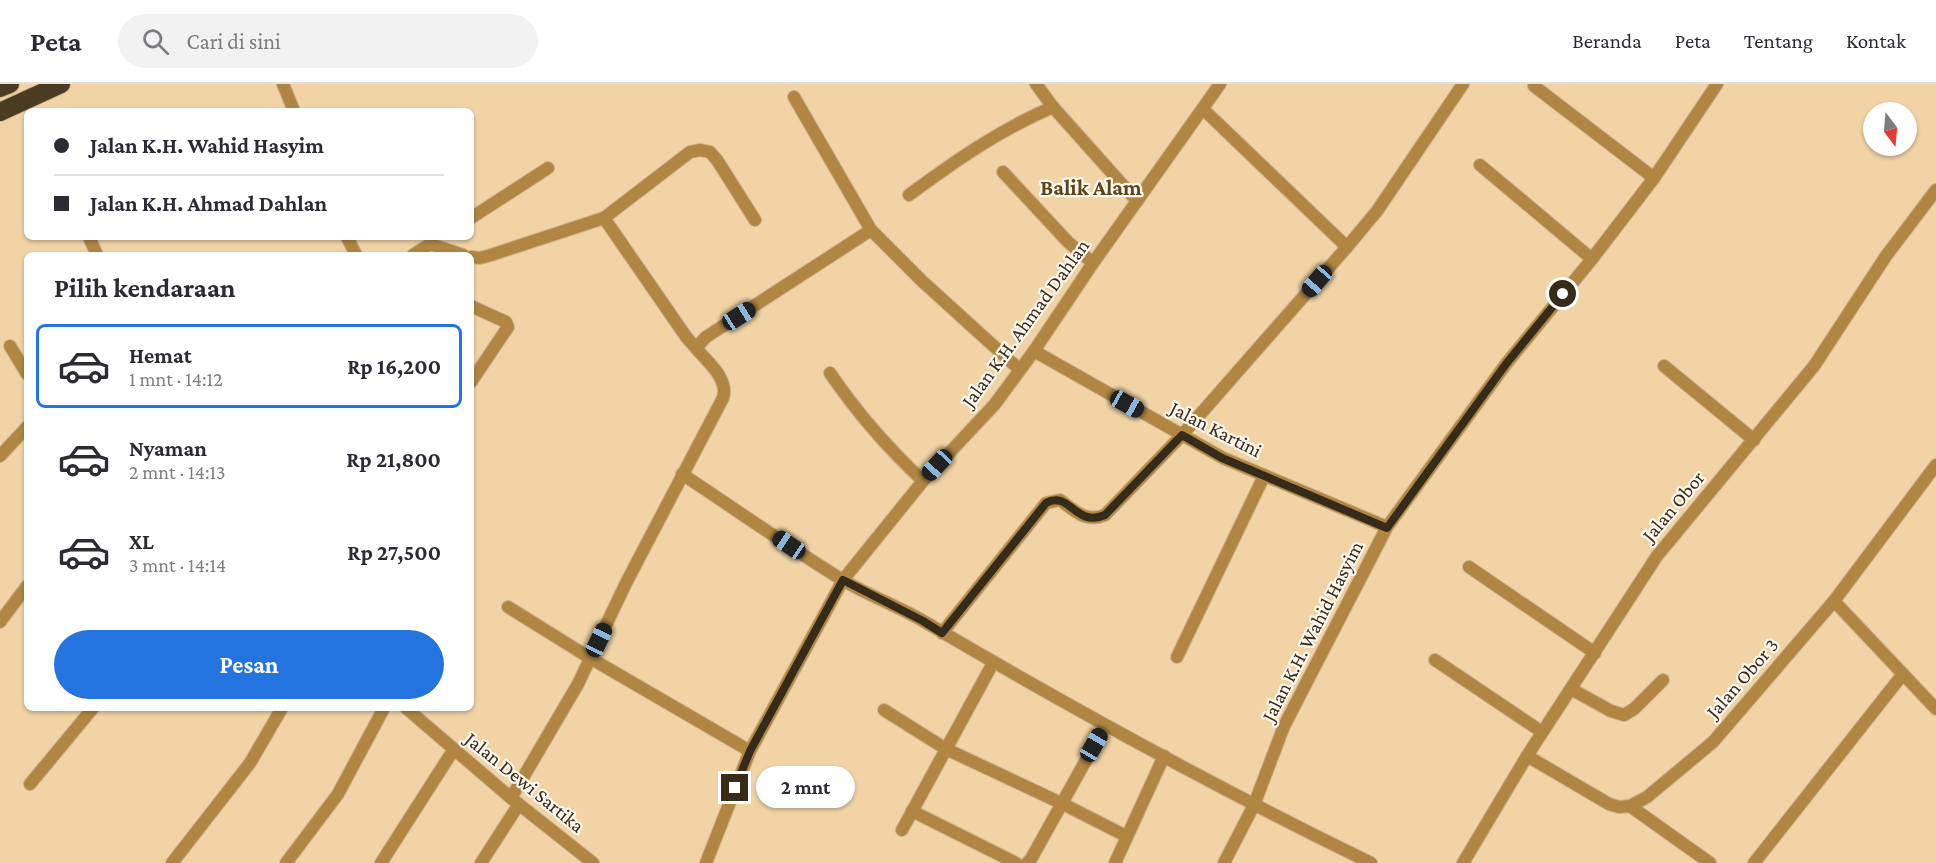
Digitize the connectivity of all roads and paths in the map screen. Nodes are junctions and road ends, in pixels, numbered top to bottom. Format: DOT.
graph roads {
  1 [pos="10,84"];
  2 [pos="61,84"];
  3 [pos="283,84"];
  4 [pos="1036,84"];
  5 [pos="1220,84"];
  6 [pos="1463,84"];
  7 [pos="1717,84"];
  8 [pos="1534,86"];
  9 [pos="0,88"];
  10 [pos="794,97"];
  11 [pos="30,105"];
  12 [pos="1053,107"];
  13 [pos="293,108"];
  14 [pos="1203,109"];
  15 [pos="0,112"];
  16 [pos="1480,165"];
  17 [pos="548,168"];
  18 [pos="1003,172"];
  19 [pos="1654,178"];
  20 [pos="1936,190"];
  21 [pos="909,195"];
  22 [pos="1137,201"];
  23 [pos="474,216"];
  24 [pos="604,218"];
  25 [pos="754,220"];
  26 [pos="871,230"];
  27 [pos="436,241"];
  28 [pos="1347,247"];
  29 [pos="418,252"];
  30 [pos="457,252"];
  31 [pos="474,257"];
  32 [pos="1592,259"];
  33 [pos="1093,263"];
  34 [pos="474,307"];
  35 [pos="10,346"];
  36 [pos="696,348"];
  37 [pos="1034,351"];
  38 [pos="1664,366"];
  39 [pos="24,369"];
  40 [pos="1019,369"];
  41 [pos="830,373"];
  42 [pos="474,378"];
  43 [pos="24,430"];
  44 [pos="1182,435"];
  45 [pos="1754,440"];
  46 [pos="0,456"];
  47 [pos="1936,465"];
  48 [pos="682,474"];
  49 [pos="1264,476"];
  50 [pos="923,481"];
  51 [pos="1387,528"];
  52 [pos="1469,567"];
  53 [pos="843,580"];
  54 [pos="24,590"];
  55 [pos="1834,601"];
  56 [pos="508,607"];
  57 [pos="0,622"];
  58 [pos="942,633"];
  59 [pos="1594,653"];
  60 [pos="1177,657"];
  61 [pos="590,658"];
  62 [pos="1435,660"];
  63 [pos="993,663"];
  64 [pos="1903,674"];
  65 [pos="1664,680"];
  66 [pos="1571,689"];
  67 [pos="1935,705"];
  68 [pos="884,710"];
  69 [pos="91,711"];
  70 [pos="280,711"];
  71 [pos="382,711"];
  72 [pos="410,711"];
  73 [pos="1105,726"];
  74 [pos="1542,732"];
  75 [pos="454,749"];
  76 [pos="946,749"];
  77 [pos="750,751"];
  78 [pos="1164,756"];
  79 [pos="1527,756"];
  80 [pos="30,784"];
  81 [pos="515,801"];
  82 [pos="1061,803"];
  83 [pos="1254,806"];
  84 [pos="1630,806"];
  85 [pos="912,811"];
  86 [pos="902,830"];
  87 [pos="1126,836"];
  88 [pos="172,863"];
  89 [pos="286,863"];
  90 [pos="381,863"];
  91 [pos="481,863"];
  92 [pos="593,863"];
  93 [pos="706,863"];
  94 [pos="1016,863"];
  95 [pos="1027,863"];
  96 [pos="1115,863"];
  97 [pos="1224,863"];
  98 [pos="1371,863"];
  99 [pos="1463,863"];
  100 [pos="1710,863"];
  101 [pos="1754,863"];
  1 -- 9 [label="highway"];
  2 -- 11 [label="highway"];
  3 -- 13 [label="street"];
  4 -- 12 [label="street"];
  5 -- 14 [label="street, Jalan K.H. Ahmad Dahlan"];
  6 -- 28 [label="street"];
  7 -- 19 [label="street, Jalan K.H. Wahid Hasyim"];
  8 -- 19 [label="street"];
  10 -- 26 [label="street"];
  11 -- 15 [label="highway"];
  12 -- 21 [label="street"];
  12 -- 22 [label="street"];
  14 -- 22 [label="street, Jalan K.H. Ahmad Dahlan"];
  14 -- 28 [label="street"];
  16 -- 32 [label="street"];
  17 -- 23 [label="street"];
  18 -- 33 [label="street"];
  19 -- 32 [label="street, Jalan K.H. Wahid Hasyim"];
  20 -- 45 [label="street, Jalan Obor"];
  22 -- 33 [label="street, Jalan K.H. Ahmad Dahlan"];
  24 -- 25 [label="street"];
  24 -- 31 [label="street"];
  24 -- 36 [label="street"];
  26 -- 36 [label="street"];
  26 -- 40 [label="street"];
  27 -- 29 [label="street"];
  27 -- 30 [label="street"];
  28 -- 44 [label="street"];
  32 -- 51 [label="street, Jalan K.H. Wahid Hasyim"];
  33 -- 37 [label="street, Jalan K.H. Ahmad Dahlan"];
  34 -- 42 [label="street"];
  35 -- 39 [label="street"];
  36 -- 48 [label="street"];
  37 -- 40 [label="street, Jalan K.H. Ahmad Dahlan"];
  37 -- 44 [label="street, Jalan Kartini"];
  38 -- 45 [label="street"];
  40 -- 50 [label="street, Jalan K.H. Ahmad Dahlan"];
  41 -- 50 [label="street"];
  43 -- 46 [label="street"];
  44 -- 49 [label="street, Jalan Kartini"];
  44 -- 58 [label="street"];
  45 -- 59 [label="street, Jalan Obor"];
  47 -- 55 [label="street, Jalan Obor 3"];
  48 -- 53 [label="street"];
  48 -- 61 [label="street"];
  49 -- 51 [label="street, Jalan Kartini"];
  49 -- 60 [label="street"];
  50 -- 53 [label="street, Jalan K.H. Ahmad Dahlan"];
  51 -- 83 [label="street, Jalan K.H. Wahid Hasyim"];
  52 -- 59 [label="street"];
  53 -- 58 [label="street"];
  53 -- 77 [label="street, Jalan K.H. Ahmad Dahlan"];
  54 -- 57 [label="street"];
  55 -- 64 [label="street"];
  55 -- 84 [label="street, Jalan Obor 3"];
  56 -- 61 [label="street"];
  58 -- 63 [label="street"];
  59 -- 66 [label="street, Jalan Obor"];
  61 -- 77 [label="street"];
  61 -- 81 [label="street"];
  62 -- 74 [label="street"];
  63 -- 73 [label="street"];
  63 -- 76 [label="street"];
  64 -- 67 [label="street"];
  64 -- 101 [label="street"];
  65 -- 66 [label="street"];
  66 -- 74 [label="street, Jalan Obor"];
  68 -- 76 [label="street"];
  69 -- 80 [label="street"];
  70 -- 88 [label="street"];
  71 -- 89 [label="street"];
  72 -- 75 [label="street, Jalan Dewi Sartika"];
  73 -- 78 [label="street"];
  73 -- 82 [label="street"];
  74 -- 79 [label="street, Jalan Obor"];
  75 -- 81 [label="street, Jalan Dewi Sartika"];
  75 -- 90 [label="street"];
  76 -- 82 [label="street"];
  76 -- 85 [label="street"];
  77 -- 93 [label="street, Jalan K.H. Ahmad Dahlan"];
  78 -- 83 [label="street"];
  78 -- 87 [label="street"];
  79 -- 84 [label="street"];
  79 -- 99 [label="street, Jalan Obor"];
  81 -- 91 [label="street"];
  81 -- 92 [label="street, Jalan Dewi Sartika"];
  82 -- 87 [label="street"];
  82 -- 95 [label="street"];
  83 -- 97 [label="street, Jalan K.H. Wahid Hasyim"];
  83 -- 98 [label="street"];
  84 -- 100 [label="street"];
  85 -- 86 [label="street"];
  85 -- 94 [label="street"];
  87 -- 96 [label="street"];
}
